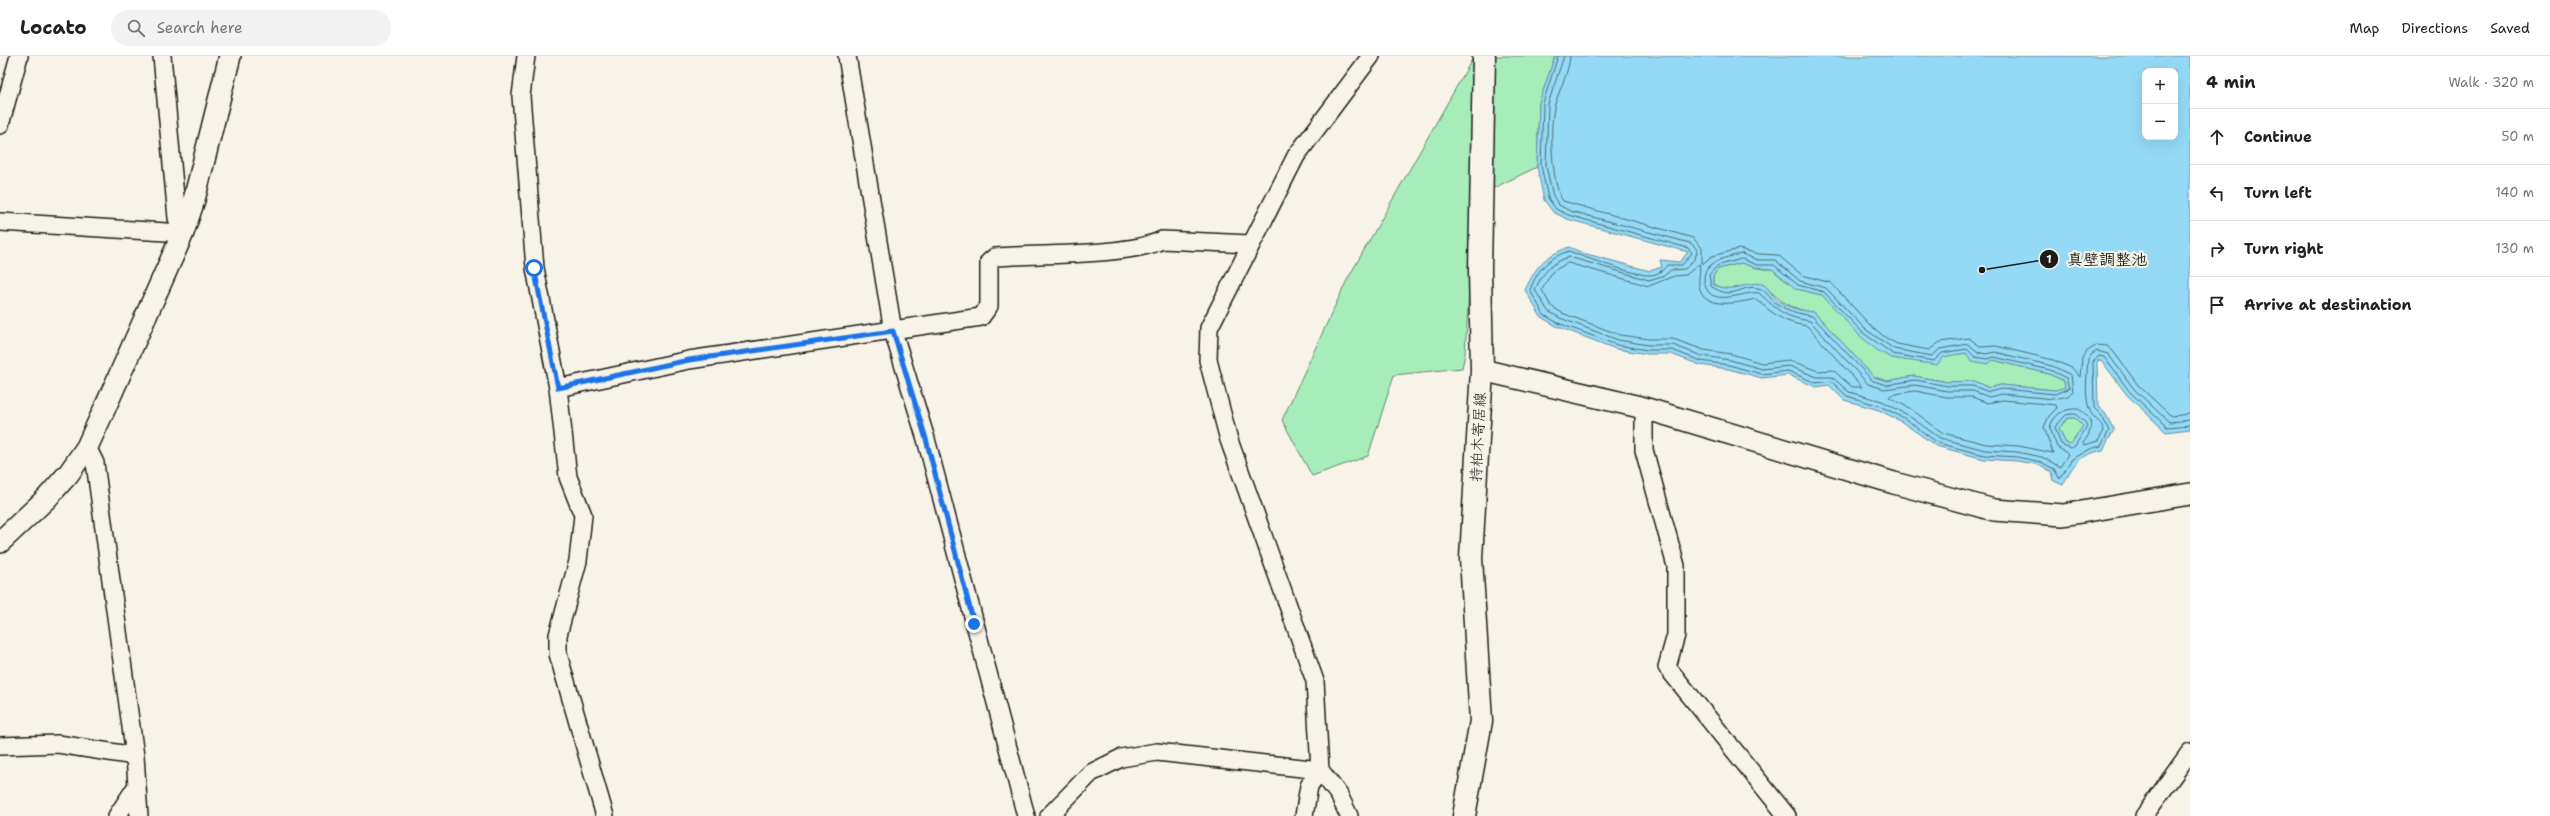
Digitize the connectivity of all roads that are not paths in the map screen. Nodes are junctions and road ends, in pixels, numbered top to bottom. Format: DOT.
graph roads {
  1 [pos="18,56"];
  2 [pos="162,56"];
  3 [pos="230,56"];
  4 [pos="526,56"];
  5 [pos="847,56"];
  6 [pos="1370,56"];
  7 [pos="1484,56"];
  8 [pos="0,125"];
  9 [pos="0,222"];
  10 [pos="183,233"];
  11 [pos="1250,244"];
  12 [pos="893,331"];
  13 [pos="1482,370"];
  14 [pos="558,388"];
  15 [pos="1644,408"];
  16 [pos="86,447"];
  17 [pos="2188,498"];
  18 [pos="0,542"];
  19 [pos="0,746"];
  20 [pos="2190,752"];
  21 [pos="134,756"];
  22 [pos="1320,770"];
  23 [pos="136,787"];
  24 [pos="117,816"];
  25 [pos="139,816"];
  26 [pos="605,816"];
  27 [pos="1026,816"];
  28 [pos="1049,816"];
  29 [pos="1304,816"];
  30 [pos="1349,816"];
  31 [pos="1464,816"];
  32 [pos="1787,816"];
  33 [pos="2144,816"];
  1 -- 8 [label="street"];
  2 -- 10 [label="street"];
  3 -- 10 [label="street"];
  4 -- 14 [label="street"];
  5 -- 12 [label="street"];
  6 -- 11 [label="street"];
  7 -- 13 [label="main road, 持柏木寄居線"];
  9 -- 10 [label="street"];
  10 -- 16 [label="street"];
  11 -- 12 [label="street"];
  11 -- 22 [label="street"];
  12 -- 14 [label="street"];
  12 -- 27 [label="street"];
  13 -- 15 [label="street"];
  13 -- 31 [label="main road, 持柏木寄居線"];
  14 -- 26 [label="street"];
  15 -- 17 [label="street"];
  15 -- 32 [label="street"];
  16 -- 18 [label="street"];
  16 -- 21 [label="street"];
  19 -- 21 [label="street"];
  20 -- 33 [label="street"];
  21 -- 23 [label="street"];
  22 -- 28 [label="street"];
  22 -- 29 [label="street"];
  22 -- 30 [label="street"];
  23 -- 24 [label="street"];
  23 -- 25 [label="street"];
}
